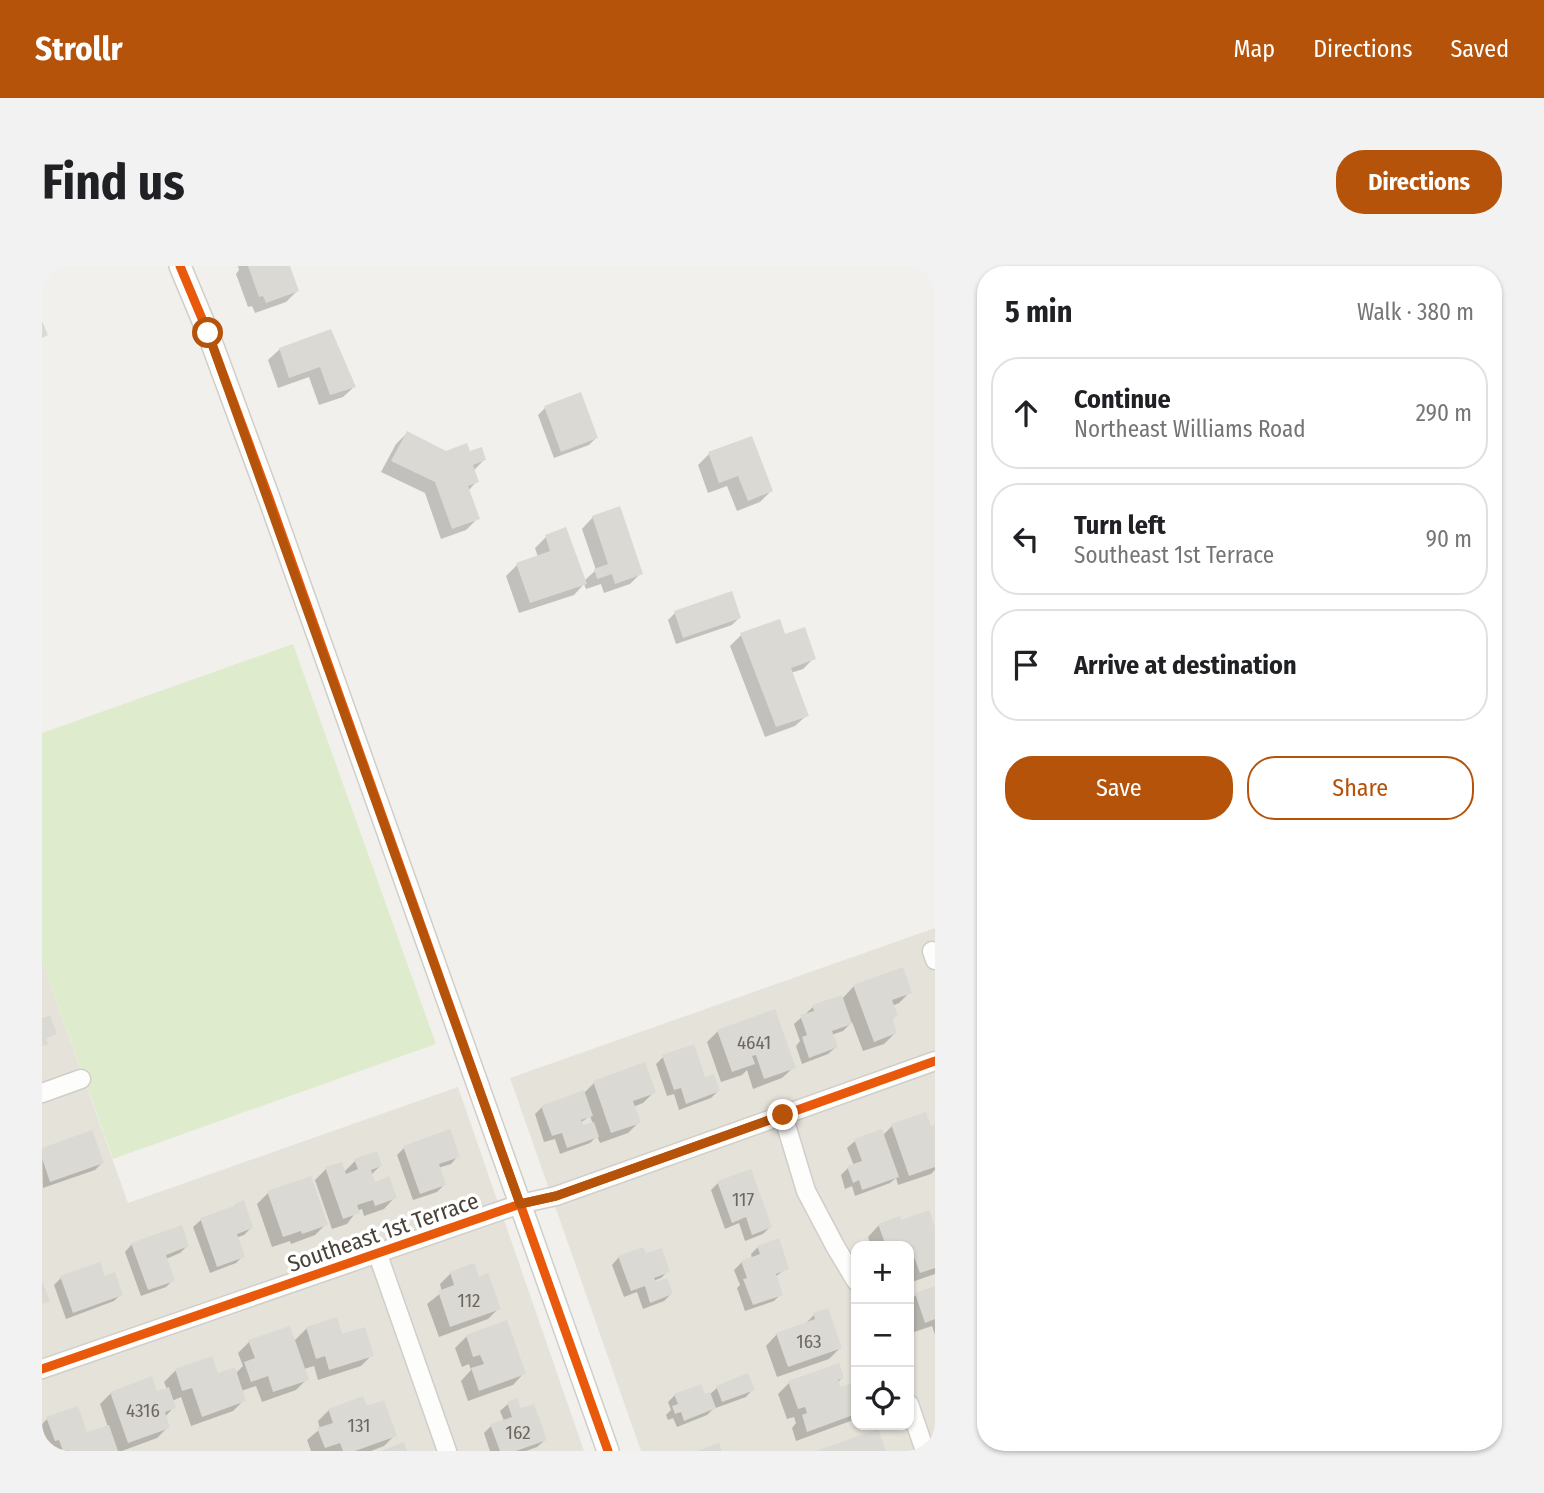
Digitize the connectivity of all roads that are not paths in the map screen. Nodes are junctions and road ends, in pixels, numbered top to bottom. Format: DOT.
graph roads {
  1 [pos="180,266"];
  2 [pos="935,1061"];
  3 [pos="81,1079"];
  4 [pos="42,1093"];
  5 [pos="783,1115"];
  6 [pos="520,1204"];
  7 [pos="378,1255"];
  8 [pos="851,1273"];
  9 [pos="42,1369"];
  10 [pos="914,1419"];
  11 [pos="447,1451"];
  12 [pos="608,1451"];
  13 [pos="925,1451"];
  1 -- 6 [label="street"];
  2 -- 5 [label="street, Southeast 1st Terrace"];
  3 -- 4 [label="street"];
  5 -- 6 [label="street, Southeast 1st Terrace"];
  5 -- 8 [label="street"];
  6 -- 7 [label="street, Southeast 1st Terrace"];
  6 -- 12 [label="street"];
  7 -- 9 [label="street, Southeast 1st Terrace"];
  7 -- 11 [label="street"];
  10 -- 13 [label="street"];
}
